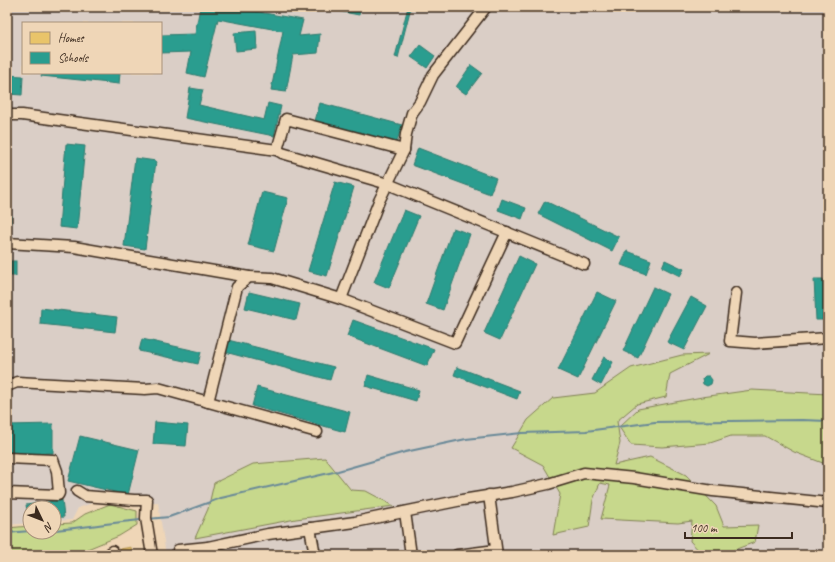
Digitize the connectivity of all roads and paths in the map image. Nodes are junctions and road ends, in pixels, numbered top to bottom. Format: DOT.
graph roads {
  1 [pos="486,7"];
  2 [pos="7,115"];
  3 [pos="277,150"];
  4 [pos="404,150"];
  5 [pos="388,184"];
  6 [pos="507,232"];
  7 [pos="7,243"];
  8 [pos="584,264"];
  9 [pos="249,277"];
  10 [pos="736,293"];
  11 [pos="341,299"];
  12 [pos="828,338"];
  13 [pos="7,386"];
  14 [pos="208,402"];
  15 [pos="317,432"];
  16 [pos="7,458"];
  17 [pos="77,491"];
  18 [pos="7,493"];
  19 [pos="489,496"];
  20 [pos="828,503"];
  21 [pos="405,512"];
  22 [pos="310,528"];
  23 [pos="208,551"];
  24 [pos="190,552"];
  25 [pos="496,552"];
  26 [pos="152,555"];
  27 [pos="179,555"];
  28 [pos="315,555"];
  29 [pos="411,555"];
  30 [pos="457,555"];
  1 -- 4 [label="street"];
  2 -- 3 [label="street"];
  3 -- 4 [label="street"];
  3 -- 5 [label="street"];
  4 -- 5 [label="street"];
  5 -- 6 [label="street"];
  5 -- 11 [label="street"];
  6 -- 8 [label="street"];
  6 -- 11 [label="street"];
  7 -- 9 [label="street"];
  9 -- 11 [label="street"];
  9 -- 14 [label="street"];
  10 -- 12 [label="street"];
  13 -- 14 [label="street"];
  14 -- 15 [label="street"];
  16 -- 18 [label="street"];
  17 -- 26 [label="street"];
  19 -- 20 [label="street"];
  19 -- 21 [label="street"];
  19 -- 25 [label="street"];
  21 -- 22 [label="street"];
  21 -- 29 [label="street"];
  22 -- 23 [label="street"];
  22 -- 28 [label="street"];
  23 -- 24 [label="street"];
  24 -- 27 [label="street"];
  25 -- 30 [label="street"];
}
